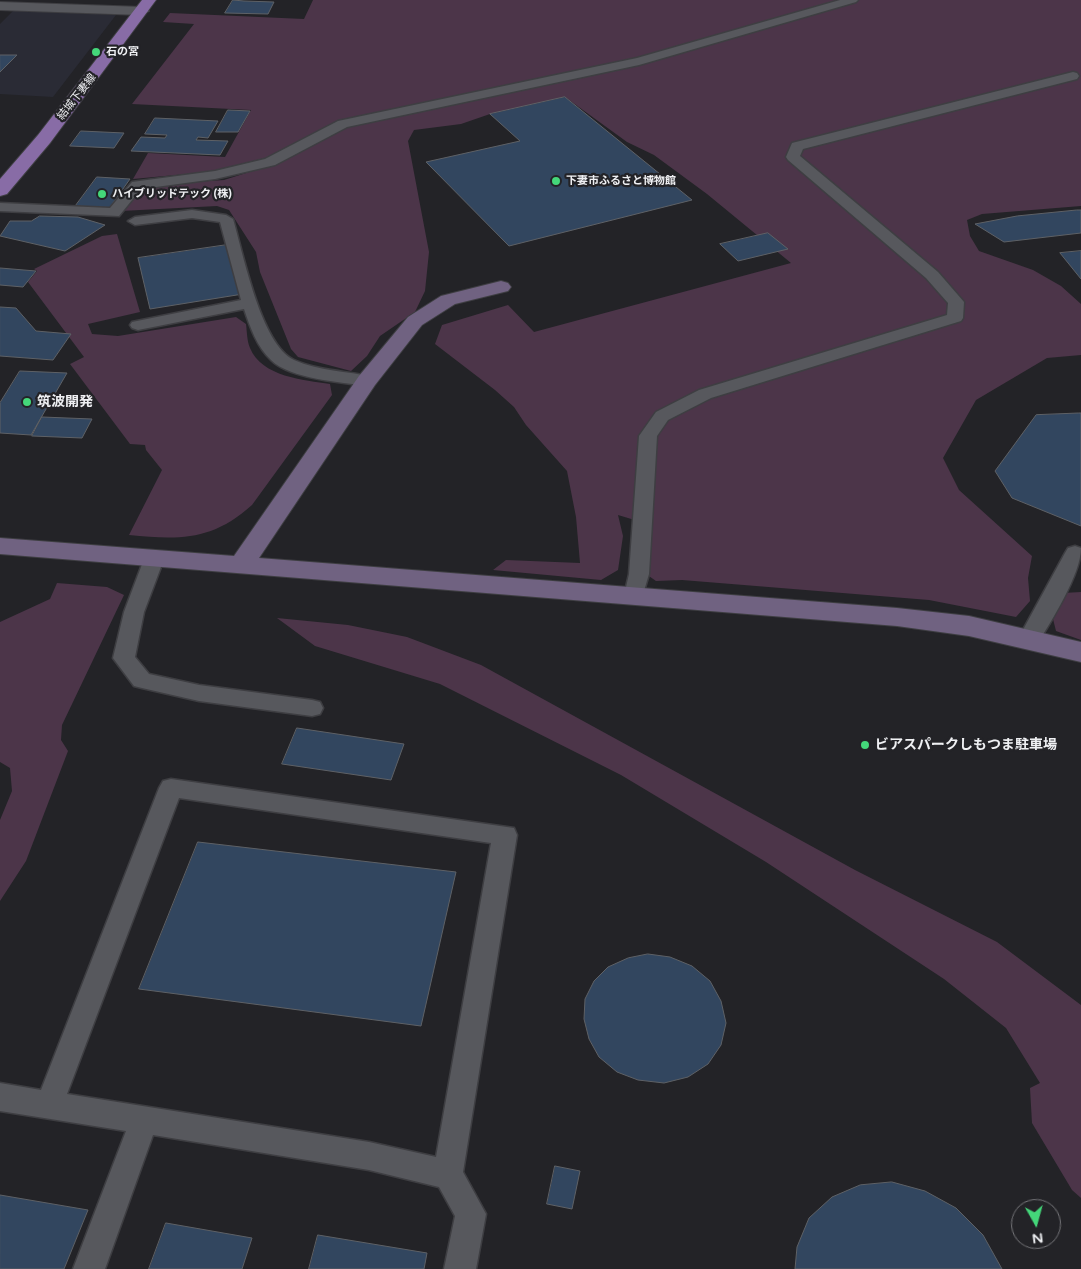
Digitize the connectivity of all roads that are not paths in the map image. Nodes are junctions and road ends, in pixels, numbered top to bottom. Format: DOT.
graph roads {
  1 [pos="852,0"];
  2 [pos="0,6"];
  3 [pos="145,6"];
  4 [pos="1078,77"];
  5 [pos="0,190"];
  6 [pos="0,207"];
  7 [pos="135,221"];
  8 [pos="501,286"];
  9 [pos="251,303"];
  10 [pos="138,325"];
  11 [pos="367,381"];
  12 [pos="0,546"];
  13 [pos="1074,553"];
  14 [pos="154,559"];
  15 [pos="241,565"];
  16 [pos="634,596"];
  17 [pos="1029,639"];
  18 [pos="1081,652"];
  19 [pos="312,708"];
  20 [pos="0,1097"];
  21 [pos="49,1105"];
  22 [pos="144,1120"];
  23 [pos="448,1175"];
  24 [pos="89,1269"];
  25 [pos="460,1269"];
  1 -- 6 [label="lane"];
  2 -- 3 [label="street"];
  3 -- 5 [label="main road, 結城下妻線"];
  4 -- 16 [label="lane"];
  7 -- 9 [label="lane"];
  8 -- 11 [label="street"];
  9 -- 10 [label="lane"];
  9 -- 11 [label="lane"];
  11 -- 15 [label="street"];
  12 -- 14 [label="street"];
  13 -- 17 [label="lane"];
  14 -- 15 [label="street"];
  14 -- 19 [label="lane"];
  15 -- 16 [label="street"];
  16 -- 17 [label="street"];
  17 -- 18 [label="street"];
  20 -- 21 [label="lane"];
  21 -- 22 [label="lane"];
  21 -- 23 [label="lane"];
  22 -- 23 [label="lane"];
  22 -- 24 [label="lane"];
  23 -- 25 [label="lane"];
}
